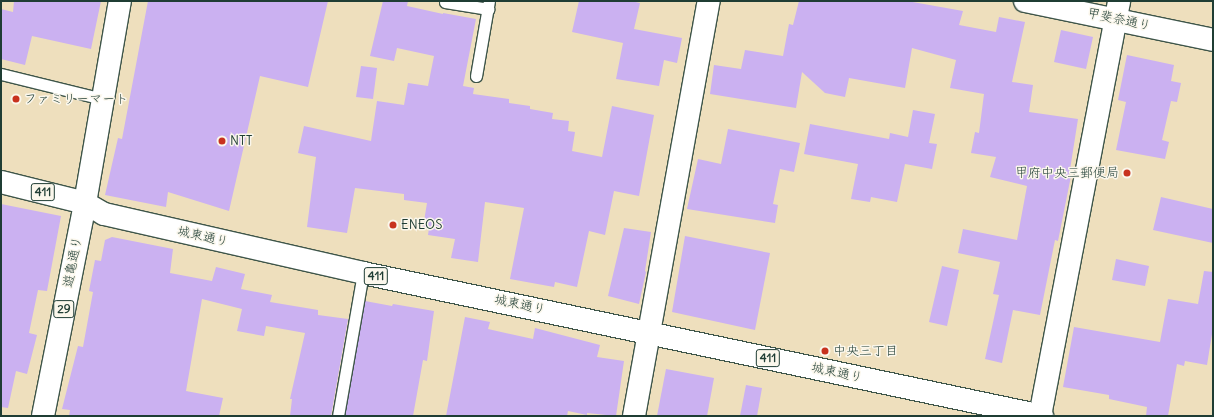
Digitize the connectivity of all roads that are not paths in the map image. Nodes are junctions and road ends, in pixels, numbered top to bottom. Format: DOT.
graph roads {
  1 [pos="120,1"];
  2 [pos="709,1"];
  3 [pos="1025,1"];
  4 [pos="445,2"];
  5 [pos="488,5"];
  6 [pos="1117,10"];
  7 [pos="1213,40"];
  8 [pos="1,74"];
  9 [pos="476,76"];
  10 [pos="103,99"];
  11 [pos="1,182"];
  12 [pos="85,203"];
  13 [pos="363,273"];
  14 [pos="649,333"];
  15 [pos="44,416"];
  16 [pos="338,416"];
  17 [pos="634,416"];
  18 [pos="1040,416"];
  1 -- 10 [label="main road, 遊亀通り"];
  2 -- 14 [label="main road"];
  3 -- 6 [label="main road, 甲斐奈通り"];
  4 -- 5 [label="lane"];
  5 -- 9 [label="lane"];
  6 -- 7 [label="main road, 甲斐奈通り"];
  6 -- 18 [label="main road"];
  8 -- 10 [label="lane"];
  10 -- 12 [label="main road, 遊亀通り"];
  11 -- 12 [label="main road, 城東通り / 411"];
  12 -- 13 [label="main road, 城東通り / 411"];
  12 -- 15 [label="main road, 遊亀通り / 29"];
  13 -- 14 [label="main road, 城東通り / 411"];
  13 -- 16 [label="lane"];
  14 -- 17 [label="main road"];
  14 -- 18 [label="main road, 城東通り / 411"];
}
